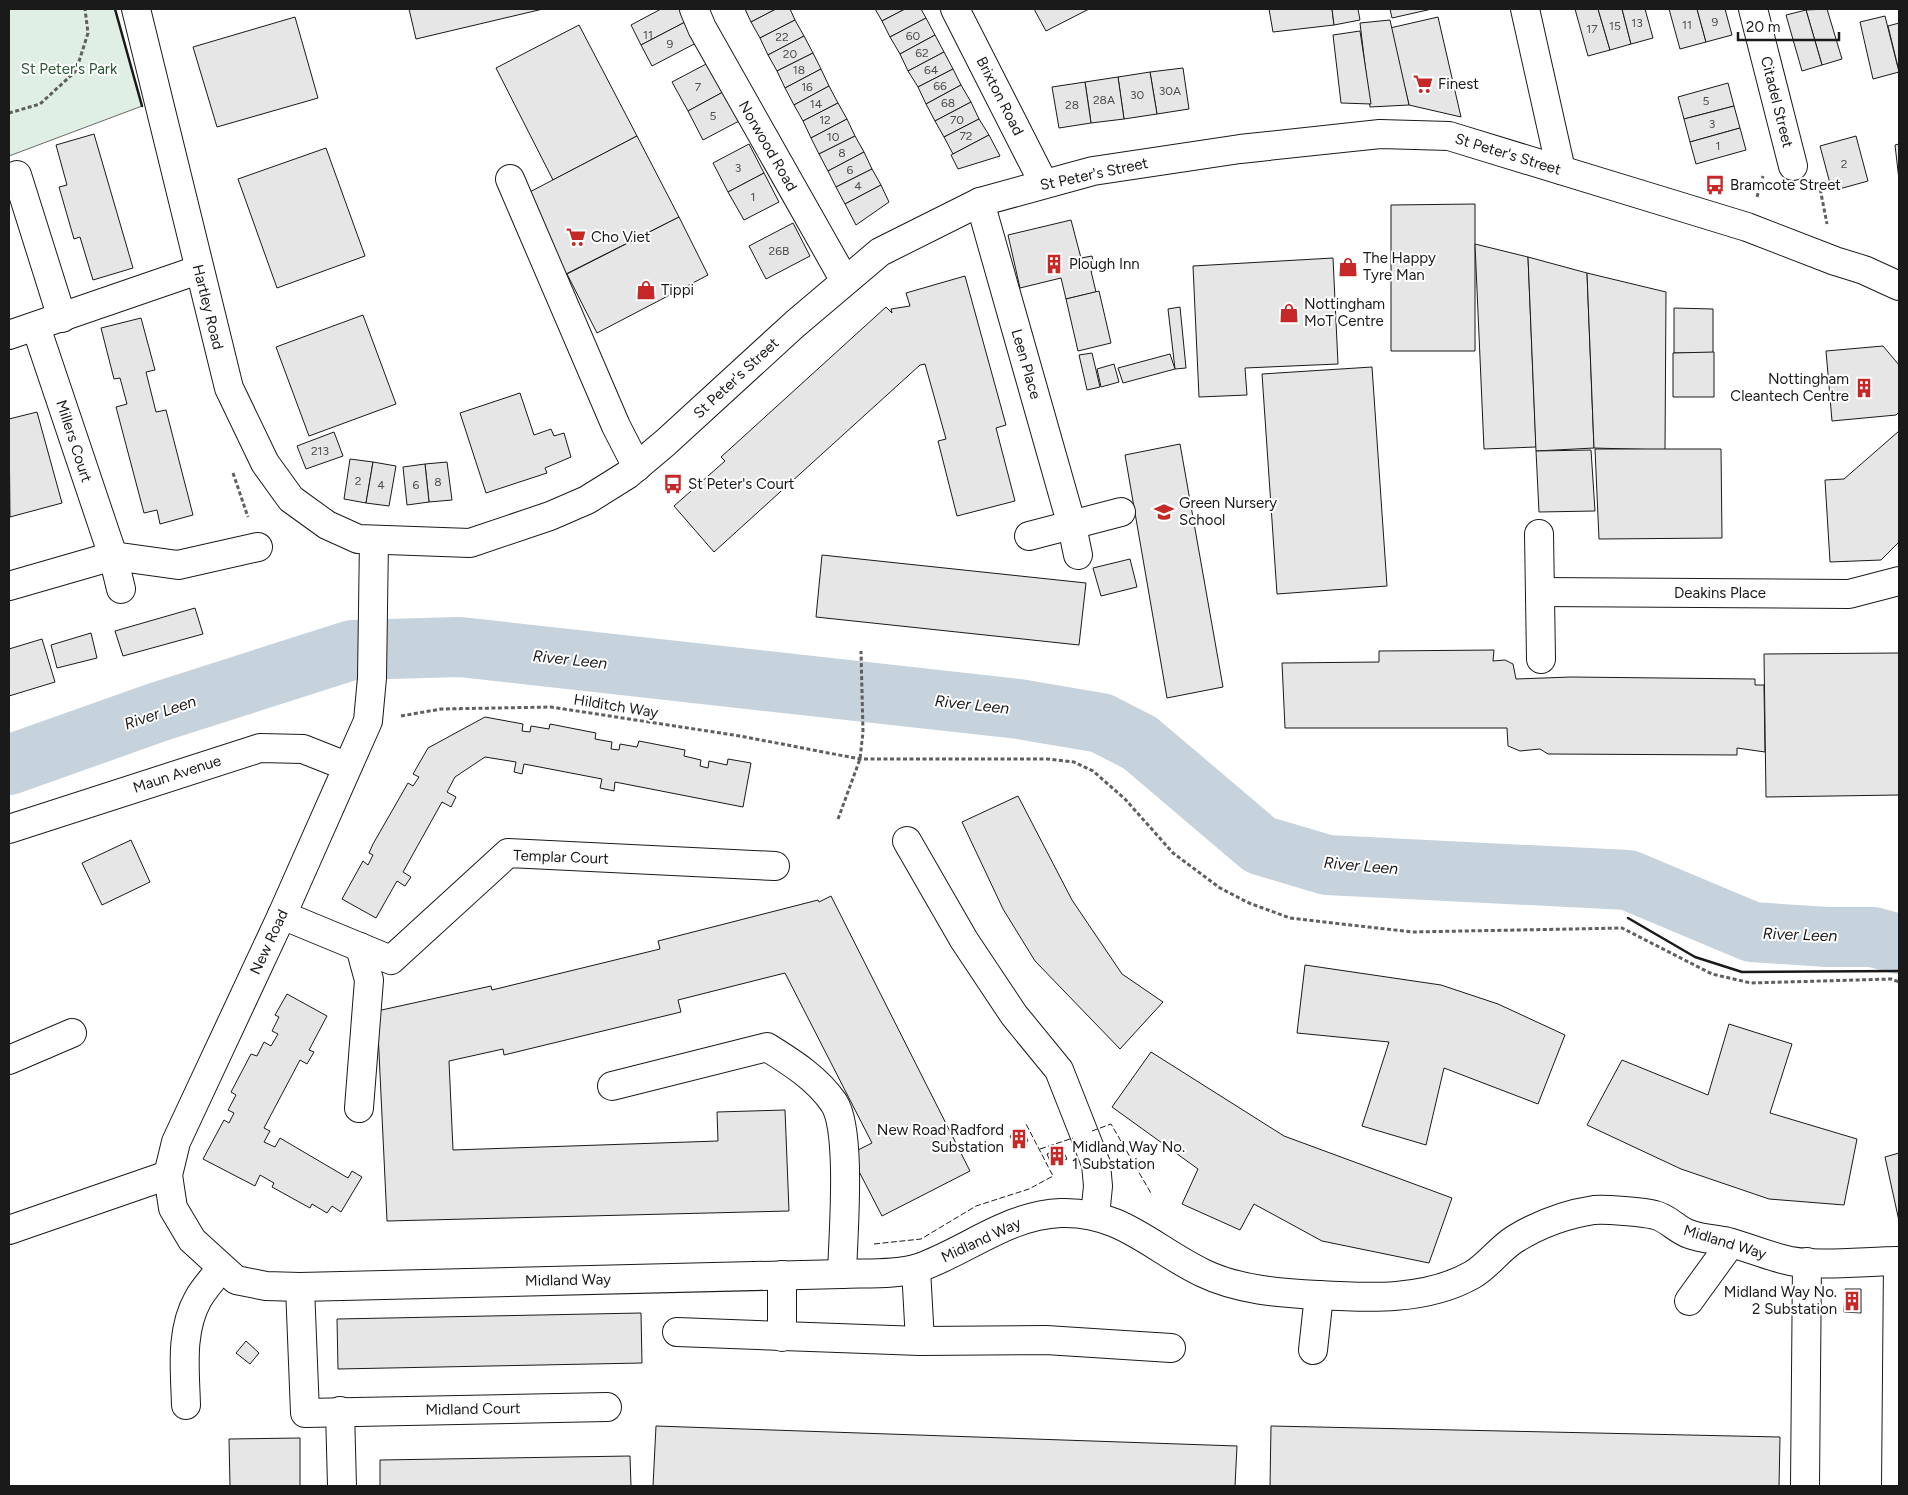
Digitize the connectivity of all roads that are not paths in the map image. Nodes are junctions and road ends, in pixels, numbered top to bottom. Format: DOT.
graph roads {
  1 [pos="136,9"];
  2 [pos="694,9"];
  3 [pos="955,9"];
  4 [pos="1525,9"];
  5 [pos="1753,9"];
  6 [pos="1793,166"];
  7 [pos="1561,170"];
  8 [pos="17,175"];
  9 [pos="510,179"];
  10 [pos="1044,184"];
  11 [pos="980,202"];
  12 [pos="198,270"];
  13 [pos="845,281"];
  14 [pos="1899,286"];
  15 [pos="62,318"];
  16 [pos="36,327"];
  17 [pos="9,335"];
  18 [pos="637,466"];
  19 [pos="1121,512"];
  20 [pos="1072,526"];
  21 [pos="1539,534"];
  22 [pos="1029,536"];
  23 [pos="374,540"];
  24 [pos="258,547"];
  25 [pos="1078,555"];
  26 [pos="112,556"];
  27 [pos="1899,581"];
  28 [pos="9,586"];
  29 [pos="121,589"];
  30 [pos="1540,592"];
  31 [pos="1541,659"];
  32 [pos="346,766"];
  33 [pos="9,829"];
  34 [pos="907,841"];
  35 [pos="775,866"];
  36 [pos="282,915"];
  37 [pos="360,947"];
  38 [pos="72,1033"];
  39 [pos="9,1060"];
  40 [pos="612,1086"];
  41 [pos="359,1108"];
  42 [pos="168,1175"];
  43 [pos="1095,1216"];
  44 [pos="9,1230"];
  45 [pos="1731,1243"];
  46 [pos="1899,1261"];
  47 [pos="1807,1262"];
  48 [pos="222,1268"];
  49 [pos="916,1269"];
  50 [pos="842,1274"];
  51 [pos="782,1275"];
  52 [pos="300,1287"];
  53 [pos="1319,1295"];
  54 [pos="1689,1301"];
  55 [pos="677,1332"];
  56 [pos="782,1337"];
  57 [pos="920,1341"];
  58 [pos="1172,1348"];
  59 [pos="1314,1350"];
  60 [pos="186,1406"];
  61 [pos="607,1407"];
  62 [pos="340,1411"];
  63 [pos="342,1486"];
  64 [pos="1805,1486"];
  65 [pos="1896,1486"];
  1 -- 12 [label="street, Hartley Road"];
  2 -- 13 [label="street, Norwood Road"];
  3 -- 10 [label="street, Brixton Road"];
  4 -- 7 [label="street"];
  5 -- 6 [label="street, Citadel Street"];
  7 -- 10 [label="street, St Peter's Street"];
  7 -- 14 [label="street, St Peter's Street"];
  8 -- 15 [label="street"];
  9 -- 18 [label="street"];
  10 -- 11 [label="street, St Peter's Street"];
  11 -- 13 [label="street, St Peter's Street"];
  11 -- 20 [label="street, Leen Place"];
  12 -- 15 [label="street"];
  12 -- 23 [label="street, Hartley Road"];
  13 -- 18 [label="street, St Peter's Street"];
  15 -- 16 [label="street"];
  16 -- 17 [label="street"];
  16 -- 26 [label="street, Millers Court"];
  18 -- 23 [label="street, St Peter's Street"];
  19 -- 20 [label="street"];
  20 -- 22 [label="street"];
  20 -- 25 [label="street, Leen Place"];
  21 -- 30 [label="street"];
  23 -- 32 [label="street, New Road"];
  24 -- 26 [label="street"];
  26 -- 28 [label="street"];
  26 -- 29 [label="street, Millers Court"];
  27 -- 30 [label="street, Deakins Place"];
  30 -- 31 [label="street"];
  32 -- 33 [label="street, Maun Avenue"];
  32 -- 36 [label="street, New Road"];
  34 -- 43 [label="street"];
  35 -- 37 [label="street, Templar Court"];
  36 -- 37 [label="street, Templar Court"];
  36 -- 42 [label="street, New Road"];
  37 -- 41 [label="street"];
  38 -- 39 [label="street"];
  40 -- 50 [label="street"];
  42 -- 44 [label="street"];
  42 -- 48 [label="street, Midland Way"];
  43 -- 49 [label="street, Midland Way"];
  43 -- 53 [label="street, Midland Way"];
  45 -- 47 [label="street, Midland Way"];
  45 -- 53 [label="street, Midland Way"];
  45 -- 54 [label="street"];
  46 -- 47 [label="street, Midland Way"];
  46 -- 65 [label="street"];
  47 -- 64 [label="street"];
  48 -- 52 [label="street, Midland Way"];
  48 -- 60 [label="street"];
  49 -- 50 [label="street, Midland Way"];
  49 -- 57 [label="street"];
  50 -- 51 [label="street, Midland Way"];
  51 -- 52 [label="street, Midland Way"];
  51 -- 56 [label="street"];
  52 -- 62 [label="street, Midland Court"];
  53 -- 59 [label="street"];
  55 -- 56 [label="street"];
  56 -- 57 [label="street"];
  57 -- 58 [label="street"];
  61 -- 62 [label="street, Midland Court"];
  62 -- 63 [label="street"];
}
